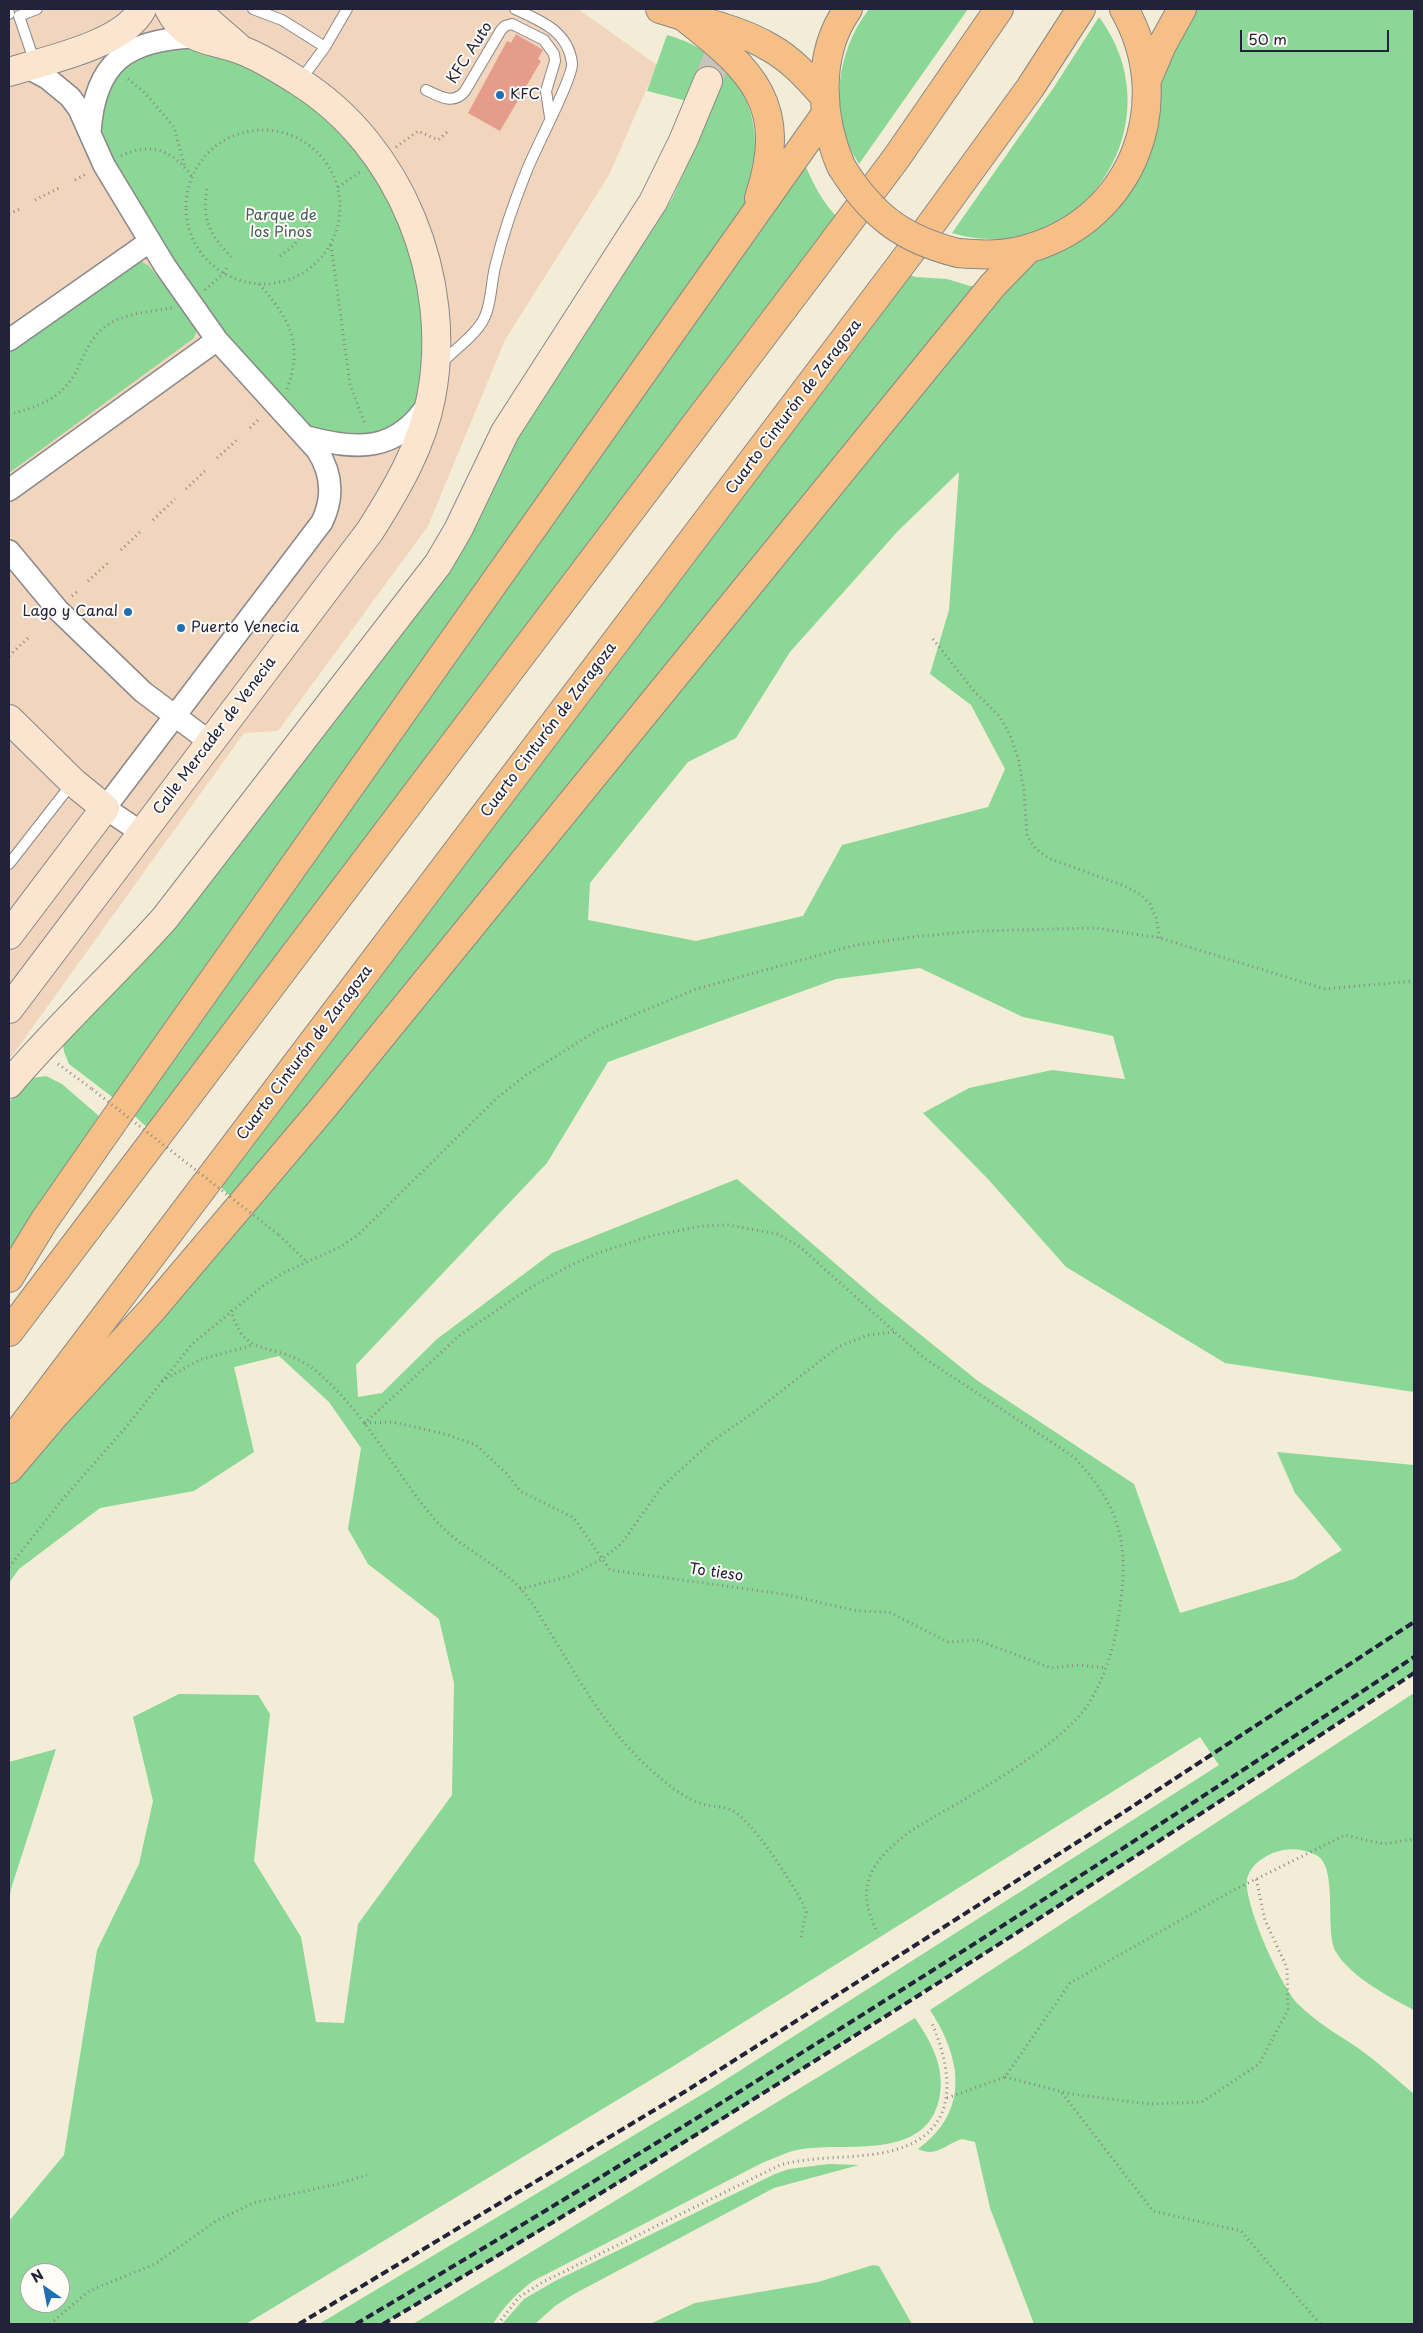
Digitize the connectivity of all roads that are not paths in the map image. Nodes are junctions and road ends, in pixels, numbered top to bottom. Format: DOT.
graph roads {
  1 [pos="38,9"];
  2 [pos="142,9"];
  3 [pos="169,9"];
  4 [pos="198,9"];
  5 [pos="253,9"];
  6 [pos="347,9"];
  7 [pos="515,9"];
  8 [pos="848,9"];
  9 [pos="999,9"];
  10 [pos="1081,9"];
  11 [pos="1124,9"];
  12 [pos="1182,9"];
  13 [pos="672,13"];
  14 [pos="11,14"];
  15 [pos="194,37"];
  16 [pos="325,47"];
  17 [pos="242,50"];
  18 [pos="23,68"];
  19 [pos="1147,80"];
  20 [pos="708,81"];
  21 [pos="300,82"];
  22 [pos="426,90"];
  23 [pos="824,105"];
  24 [pos="550,116"];
  25 [pos="90,132"];
  26 [pos="752,218"];
  27 [pos="149,242"];
  28 [pos="1028,249"];
  29 [pos="9,340"];
  30 [pos="217,340"];
  31 [pos="435,371"];
  32 [pos="431,399"];
  33 [pos="307,437"];
  34 [pos="9,490"];
  35 [pos="9,551"];
  36 [pos="176,717"];
  37 [pos="9,719"];
  38 [pos="210,742"];
  39 [pos="73,782"];
  40 [pos="105,808"];
  41 [pos="142,833"];
  42 [pos="9,864"];
  43 [pos="9,935"];
  44 [pos="9,1009"];
  45 [pos="9,1084"];
  46 [pos="9,1278"];
  47 [pos="9,1332"];
  48 [pos="9,1444"];
  49 [pos="9,1469"];
  1 -- 14 [label="lane"];
  2 -- 18 [label="street"];
  3 -- 15 [label="street"];
  4 -- 17 [label="street"];
  5 -- 16 [label="lane"];
  6 -- 16 [label="lane"];
  7 -- 24 [label="lane"];
  8 -- 23 [label="main road"];
  9 -- 47 [label="main road"];
  10 -- 48 [label="main road, Cuarto Cinturón de Zaragoza"];
  11 -- 19 [label="main road"];
  12 -- 19 [label="main road"];
  13 -- 23 [label="main road"];
  13 -- 26 [label="main road"];
  14 -- 18 [label="lane"];
  15 -- 17 [label="street, Calle Mercader de Venecia"];
  15 -- 25 [label="street, Calle Mercader de Venecia"];
  16 -- 21 [label="lane"];
  17 -- 21 [label="street, Calle Mercader de Venecia"];
  18 -- 25 [label="street"];
  19 -- 28 [label="main road"];
  20 -- 45 [label="street"];
  21 -- 31 [label="street, Calle Mercader de Venecia"];
  22 -- 24 [label="lane, KFC Auto"];
  23 -- 26 [label="main road"];
  23 -- 28 [label="main road, bridge"];
  24 -- 31 [label="lane"];
  25 -- 27 [label="street"];
  26 -- 46 [label="main road"];
  27 -- 29 [label="street"];
  27 -- 30 [label="street"];
  28 -- 49 [label="main road"];
  30 -- 33 [label="street"];
  30 -- 34 [label="street"];
  31 -- 32 [label="street, Calle Mercader de Venecia"];
  32 -- 33 [label="street, Calle Mercader de Venecia"];
  32 -- 38 [label="street, Calle Mercader de Venecia"];
  33 -- 36 [label="street"];
  35 -- 36 [label="street"];
  36 -- 38 [label="street"];
  36 -- 40 [label="street"];
  37 -- 39 [label="street"];
  38 -- 41 [label="street, Calle Mercader de Venecia"];
  39 -- 40 [label="street"];
  39 -- 42 [label="lane"];
  40 -- 41 [label="street"];
  40 -- 43 [label="street"];
  41 -- 44 [label="street, Calle Mercader de Venecia"];
}
